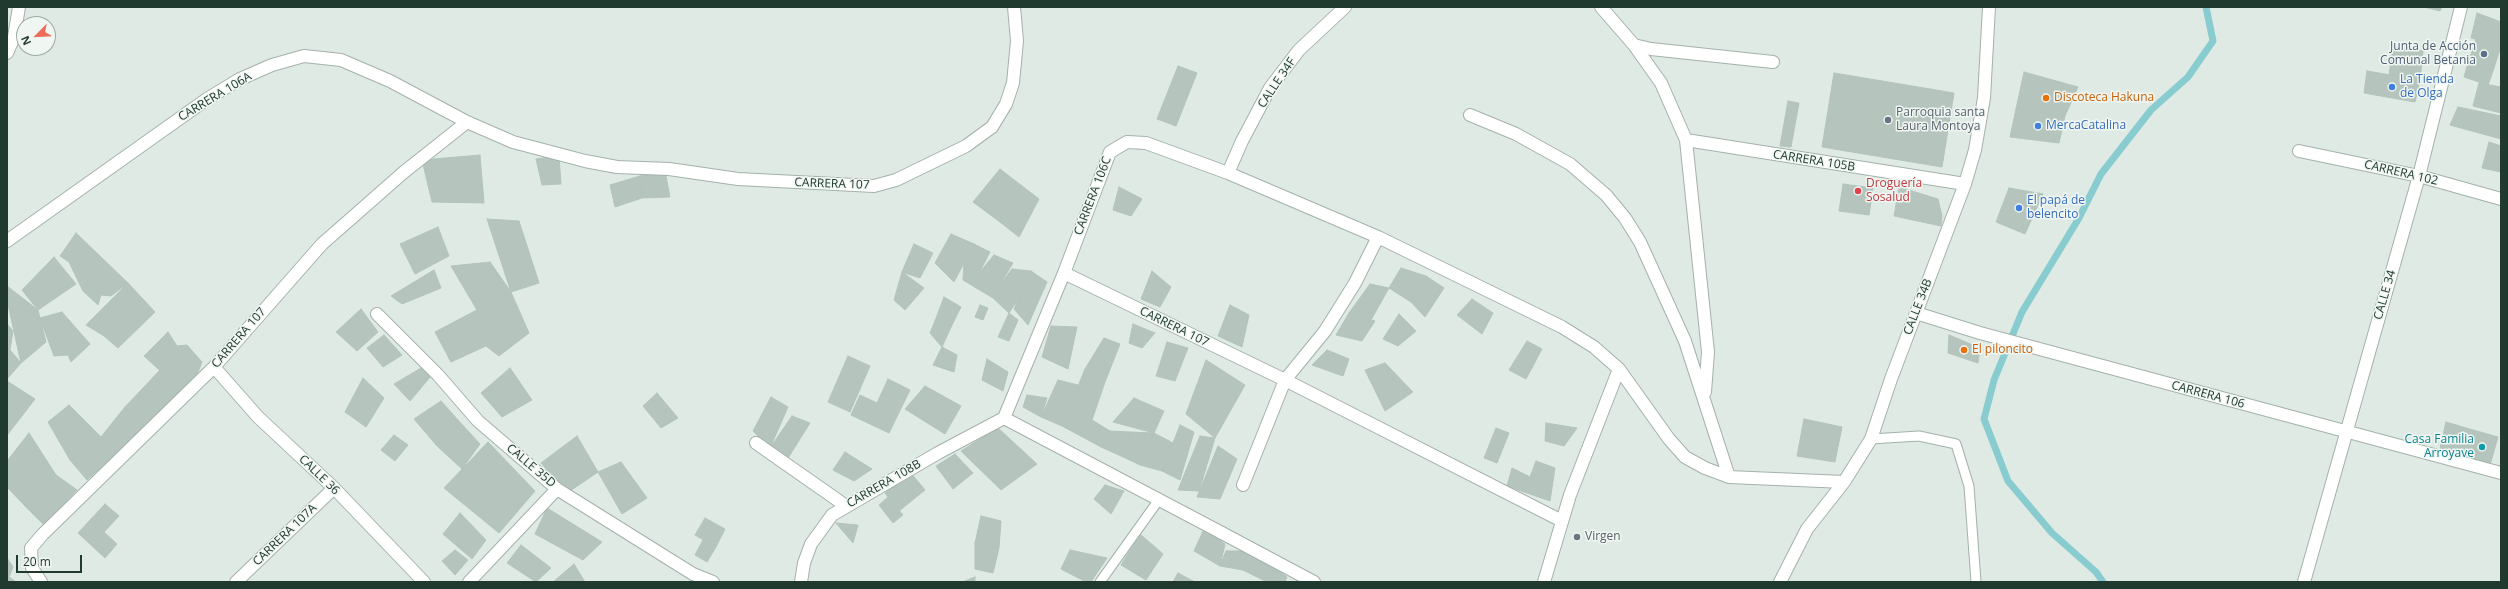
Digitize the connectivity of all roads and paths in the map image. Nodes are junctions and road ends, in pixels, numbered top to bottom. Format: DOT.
graph roads {
  1 [pos="19,7"];
  2 [pos="1014,7"];
  3 [pos="1345,7"];
  4 [pos="1601,7"];
  5 [pos="1989,7"];
  6 [pos="2461,7"];
  7 [pos="1634,45"];
  8 [pos="7,53"];
  9 [pos="1773,62"];
  10 [pos="1470,115"];
  11 [pos="467,122"];
  12 [pos="1686,140"];
  13 [pos="2299,151"];
  14 [pos="559,152"];
  15 [pos="1228,173"];
  16 [pos="2419,176"];
  17 [pos="1965,184"];
  18 [pos="2501,199"];
  19 [pos="1378,237"];
  20 [pos="7,242"];
  21 [pos="1064,273"];
  22 [pos="1916,313"];
  23 [pos="377,314"];
  24 [pos="214,367"];
  25 [pos="1619,369"];
  26 [pos="1284,380"];
  27 [pos="1705,397"];
  28 [pos="1004,418"];
  29 [pos="2346,432"];
  30 [pos="1871,439"];
  31 [pos="756,443"];
  32 [pos="2501,473"];
  33 [pos="1729,477"];
  34 [pos="1844,482"];
  35 [pos="1243,485"];
  36 [pos="334,488"];
  37 [pos="557,489"];
  38 [pos="1158,501"];
  39 [pos="846,506"];
  40 [pos="1562,521"];
  41 [pos="41,582"];
  42 [pos="236,582"];
  43 [pos="424,582"];
  44 [pos="469,582"];
  45 [pos="713,582"];
  46 [pos="801,582"];
  47 [pos="1100,582"];
  48 [pos="1314,582"];
  49 [pos="1544,582"];
  50 [pos="1780,582"];
  51 [pos="1976,582"];
  52 [pos="2304,582"];
  1 -- 8 [label="street"];
  2 -- 14 [label="street, CARRERA 107"];
  3 -- 15 [label="street, CALLE 34F"];
  4 -- 7 [label="street"];
  5 -- 17 [label="street, CALLE 34B"];
  6 -- 16 [label="street, CALLE 34"];
  7 -- 9 [label="street"];
  7 -- 12 [label="street"];
  10 -- 27 [label="street"];
  11 -- 14 [label="street, CARRERA 106A"];
  11 -- 20 [label="street, CARRERA 106A"];
  11 -- 24 [label="street, CARRERA 107"];
  12 -- 17 [label="street, CARRERA 105B"];
  12 -- 27 [label="street"];
  13 -- 16 [label="street, CARRERA 102"];
  15 -- 19 [label="street, CARRERA 106C"];
  15 -- 21 [label="street, CARRERA 106C"];
  16 -- 18 [label="street, CARRERA 102"];
  16 -- 29 [label="street, CALLE 34"];
  17 -- 22 [label="street, CALLE 34B"];
  19 -- 25 [label="street, CARRERA 106C"];
  19 -- 26 [label="street"];
  21 -- 26 [label="street, CARRERA 107"];
  21 -- 28 [label="street, CARRERA 106C"];
  22 -- 29 [label="street, CARRERA 106"];
  22 -- 30 [label="street, CALLE 34B"];
  23 -- 37 [label="street, CALLE 35D"];
  24 -- 36 [label="street, CALLE 36"];
  24 -- 41 [label="street, CARRERA 107"];
  25 -- 33 [label="street, CARRERA 106C"];
  25 -- 40 [label="street"];
  26 -- 35 [label="street"];
  26 -- 40 [label="street, CARRERA 107"];
  27 -- 33 [label="street"];
  28 -- 38 [label="street"];
  28 -- 39 [label="street, CARRERA 108B"];
  29 -- 32 [label="street, CARRERA 106"];
  29 -- 52 [label="street, CALLE 34"];
  30 -- 34 [label="street, CALLE 34B"];
  30 -- 51 [label="lane"];
  31 -- 39 [label="street"];
  33 -- 34 [label="street"];
  34 -- 50 [label="street, CALLE 34B"];
  36 -- 42 [label="street, CARRERA 107A"];
  36 -- 43 [label="street, CALLE 36"];
  37 -- 44 [label="street"];
  37 -- 45 [label="street, CALLE 35D"];
  38 -- 47 [label="lane"];
  38 -- 48 [label="street"];
  39 -- 46 [label="street, CARRERA 108B"];
  40 -- 49 [label="street"];
}
